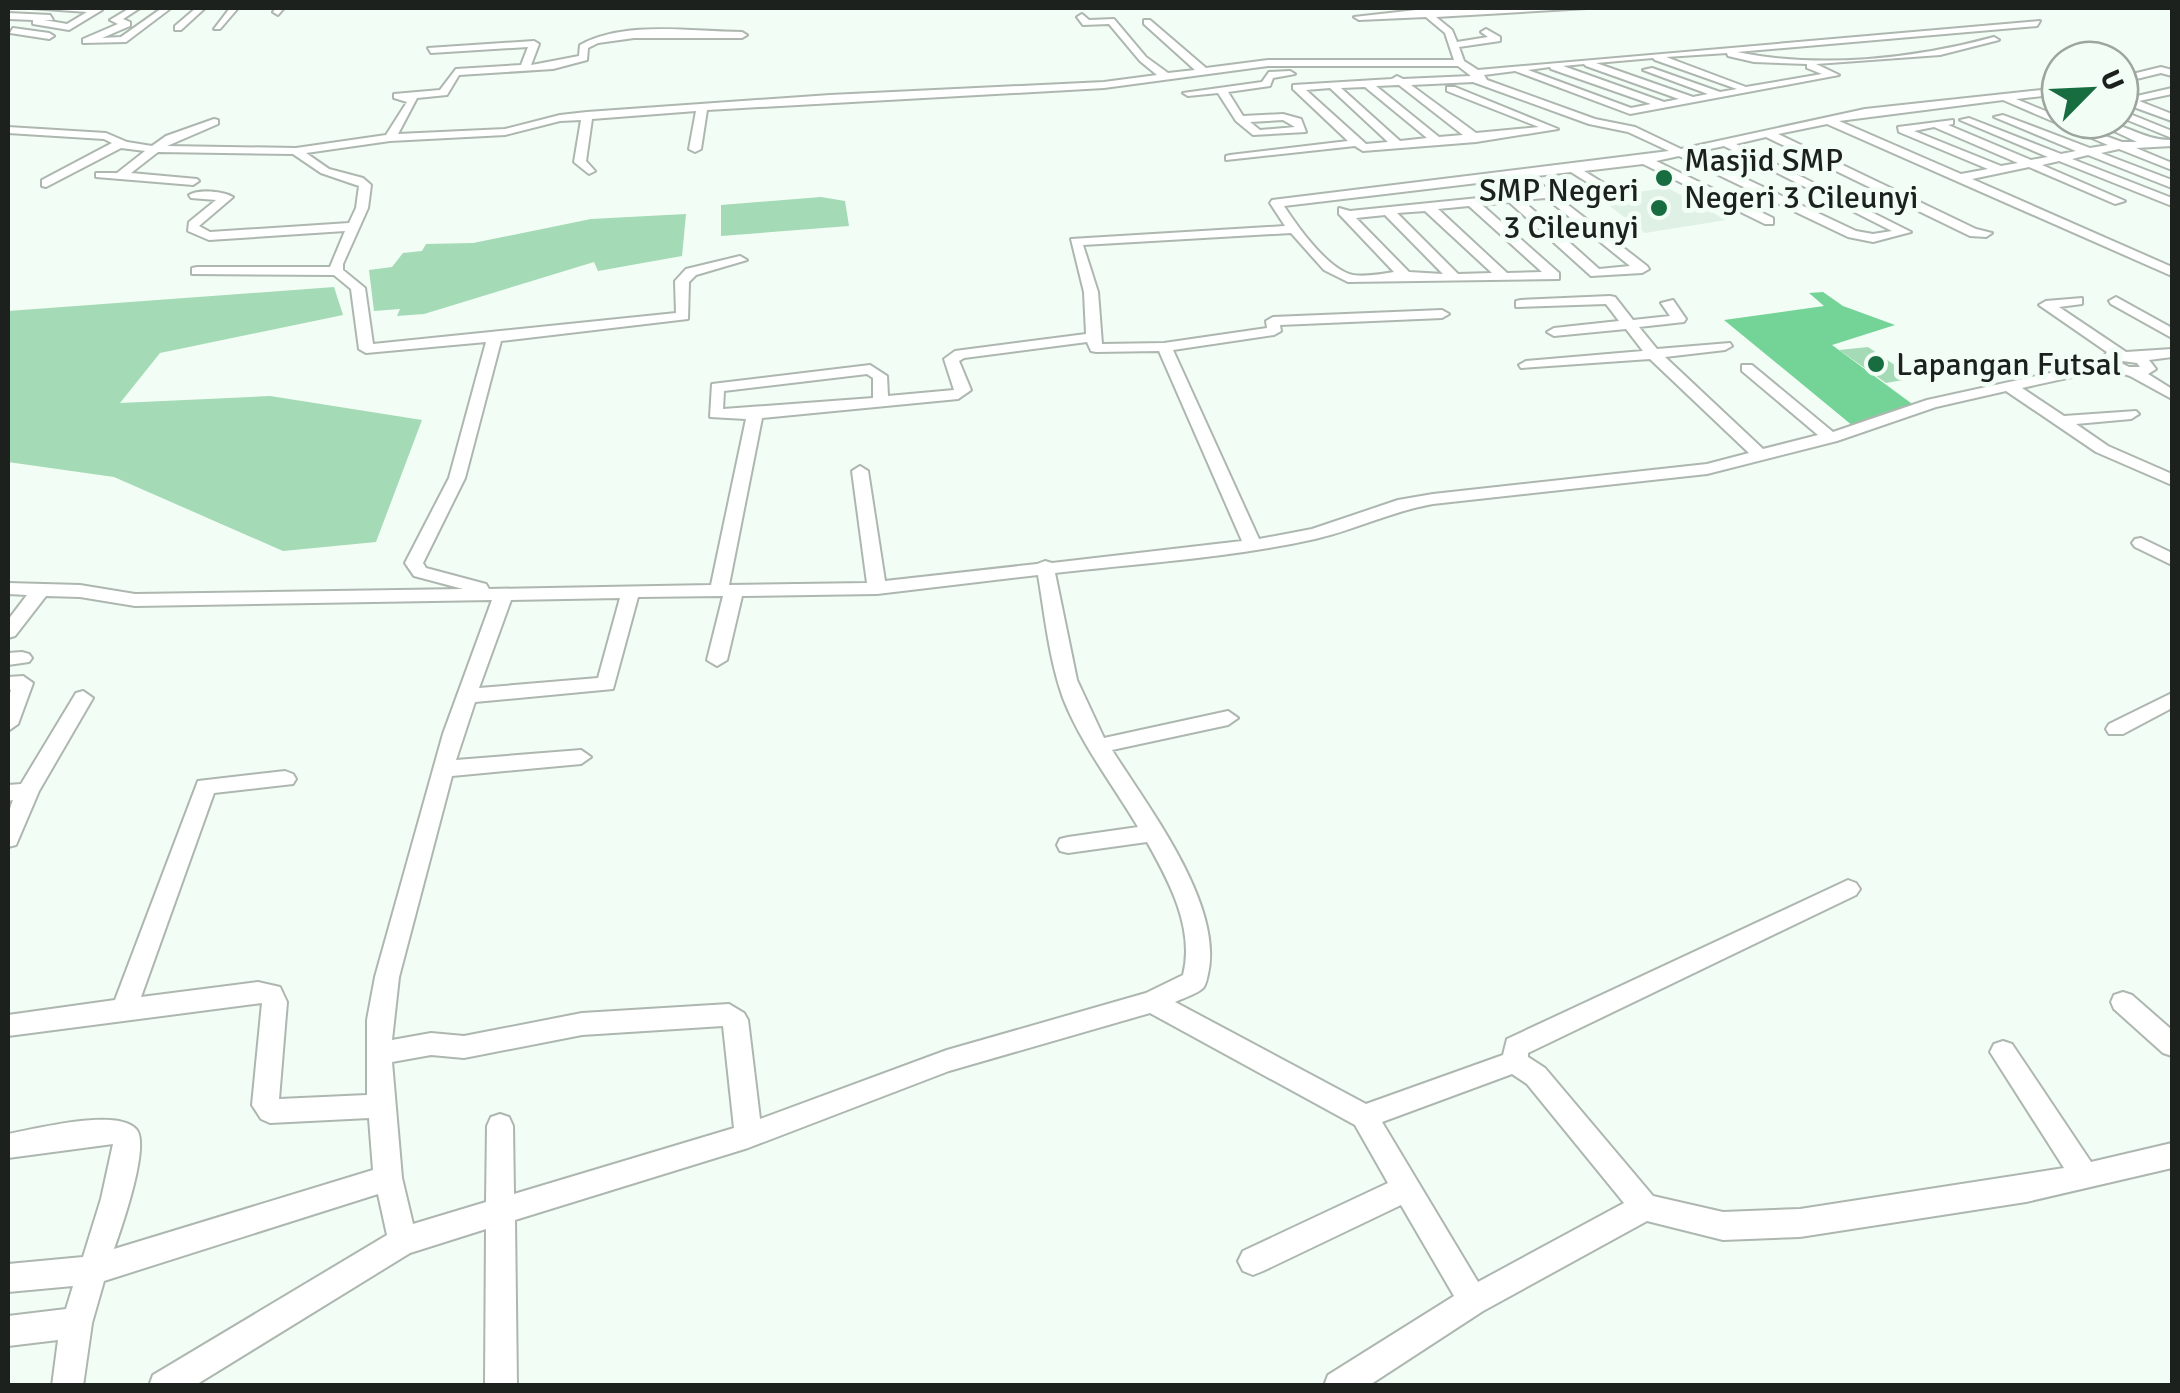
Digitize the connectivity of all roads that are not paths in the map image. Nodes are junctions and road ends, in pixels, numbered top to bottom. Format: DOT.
graph roads {
  1 [pos="35,8"];
  2 [pos="73,8"];
  3 [pos="136,8"];
  4 [pos="167,8"];
  5 [pos="201,8"];
  6 [pos="234,8"];
  7 [pos="1419,8"];
  8 [pos="1570,8"];
  9 [pos="1583,8"];
  10 [pos="1514,9"];
  11 [pos="8,16"];
  12 [pos="1082,16"];
  13 [pos="1430,16"];
  14 [pos="1359,17"];
  15 [pos="52,18"];
  16 [pos="36,22"];
  17 [pos="1148,22"];
  18 [pos="2037,23"];
  19 [pos="217,26"];
  20 [pos="69,27"];
  21 [pos="2010,27"];
  22 [pos="178,28"];
  23 [pos="10,32"];
  24 [pos="1486,32"];
  25 [pos="1120,33"];
  26 [pos="742,36"];
  27 [pos="1083,36"];
  28 [pos="1456,45"];
  29 [pos="431,50"];
  30 [pos="1689,55"];
  31 [pos="1658,58"];
  32 [pos="1619,60"];
  33 [pos="1750,60"];
  34 [pos="1583,62"];
  35 [pos="1798,62"];
  36 [pos="1460,63"];
  37 [pos="1549,65"];
  38 [pos="526,66"];
  39 [pos="1726,67"];
  40 [pos="1298,68"];
  41 [pos="1513,68"];
  42 [pos="1861,71"];
  43 [pos="1204,72"];
  44 [pos="1745,73"];
  45 [pos="1833,73"];
  46 [pos="2172,73"];
  47 [pos="1340,74"];
  48 [pos="2140,75"];
  49 [pos="1166,77"];
  50 [pos="1476,77"];
  51 [pos="1397,79"];
  52 [pos="1813,80"];
  53 [pos="1366,82"];
  54 [pos="1783,84"];
  55 [pos="1332,85"];
  56 [pos="1451,89"];
  57 [pos="1748,89"];
  58 [pos="1221,90"];
  59 [pos="2172,91"];
  60 [pos="672,92"];
  61 [pos="1188,93"];
  62 [pos="1717,94"];
  63 [pos="2040,94"];
  64 [pos="2156,95"];
  65 [pos="2140,97"];
  66 [pos="1689,99"];
  67 [pos="2005,99"];
  68 [pos="2172,102"];
  69 [pos="1661,105"];
  70 [pos="1262,106"];
  71 [pos="2140,106"];
  72 [pos="702,108"];
  73 [pos="672,110"];
  74 [pos="1865,112"];
  75 [pos="2038,113"];
  76 [pos="1236,114"];
  77 [pos="588,116"];
  78 [pos="2000,117"];
  79 [pos="2172,118"];
  80 [pos="1965,120"];
  81 [pos="1819,121"];
  82 [pos="2140,121"];
  83 [pos="214,122"];
  84 [pos="1935,124"];
  85 [pos="1902,129"];
  86 [pos="8,130"];
  87 [pos="1768,134"];
  88 [pos="2172,134"];
  89 [pos="1514,135"];
  90 [pos="390,138"];
  91 [pos="1476,139"];
  92 [pos="2140,139"];
  93 [pos="1439,142"];
  94 [pos="2172,142"];
  95 [pos="121,143"];
  96 [pos="1356,143"];
  97 [pos="1787,143"];
  98 [pos="1728,144"];
  99 [pos="2152,144"];
  100 [pos="1398,145"];
  101 [pos="2117,146"];
  102 [pos="695,148"];
  103 [pos="152,149"];
  104 [pos="179,149"];
  105 [pos="296,151"];
  106 [pos="2086,151"];
  107 [pos="1686,152"];
  108 [pos="2057,156"];
  109 [pos="1230,158"];
  110 [pos="1644,160"];
  111 [pos="2028,162"];
  112 [pos="2172,167"];
  113 [pos="1572,168"];
  114 [pos="1998,169"];
  115 [pos="589,171"];
  116 [pos="1524,174"];
  117 [pos="100,175"];
  118 [pos="120,176"];
  119 [pos="146,178"];
  120 [pos="1961,178"];
  121 [pos="46,183"];
  122 [pos="2172,184"];
  123 [pos="1610,192"];
  124 [pos="1549,194"];
  125 [pos="1328,195"];
  126 [pos="1312,197"];
  127 [pos="1512,198"];
  128 [pos="2119,200"];
  129 [pos="2172,202"];
  130 [pos="1473,203"];
  131 [pos="1428,207"];
  132 [pos="1388,211"];
  133 [pos="1347,215"];
  134 [pos="1769,221"];
  135 [pos="352,227"];
  136 [pos="1292,229"];
  137 [pos="2081,233"];
  138 [pos="740,260"];
  139 [pos="337,270"];
  140 [pos="197,271"];
  141 [pos="2172,272"];
  142 [pos="1386,276"];
  143 [pos="1405,276"];
  144 [pos="1504,277"];
  145 [pos="1456,278"];
  146 [pos="2077,300"];
  147 [pos="1668,303"];
  148 [pos="1521,304"];
  149 [pos="1442,314"];
  150 [pos="2172,321"];
  151 [pos="1630,324"];
  152 [pos="1554,332"];
  153 [pos="2172,334"];
  154 [pos="1093,336"];
  155 [pos="496,337"];
  156 [pos="1725,346"];
  157 [pos="1164,347"];
  158 [pos="2172,352"];
  159 [pos="1653,354"];
  160 [pos="2129,362"];
  161 [pos="2172,362"];
  162 [pos="1526,365"];
  163 [pos="1747,368"];
  164 [pos="2009,386"];
  165 [pos="2172,395"];
  166 [pos="881,402"];
  167 [pos="755,414"];
  168 [pos="2132,414"];
  169 [pos="2063,422"];
  170 [pos="1831,438"];
  171 [pos="1761,456"];
  172 [pos="860,471"];
  173 [pos="2172,480"];
  174 [pos="2140,543"];
  175 [pos="1253,544"];
  176 [pos="2172,560"];
  177 [pos="1045,566"];
  178 [pos="877,588"];
  179 [pos="8,589"];
  180 [pos="726,589"];
  181 [pos="42,590"];
  182 [pos="630,594"];
  183 [pos="499,596"];
  184 [pos="8,632"];
  185 [pos="717,660"];
  186 [pos="8,683"];
  187 [pos="468,696"];
  188 [pos="83,698"];
  189 [pos="2172,700"];
  190 [pos="1228,718"];
  191 [pos="8,724"];
  192 [pos="2116,728"];
  193 [pos="1099,746"];
  194 [pos="582,757"];
  195 [pos="444,769"];
  196 [pos="285,779"];
  197 [pos="18,792"];
  198 [pos="1153,833"];
  199 [pos="8,840"];
  200 [pos="1068,845"];
  201 [pos="1848,889"];
  202 [pos="1152,1002"];
  203 [pos="2123,1002"];
  204 [pos="124,1010"];
  205 [pos="8,1025"];
  206 [pos="2172,1045"];
  207 [pos="2002,1052"];
  208 [pos="379,1054"];
  209 [pos="1515,1062"];
  210 [pos="383,1106"];
  211 [pos="1364,1117"];
  212 [pos="500,1126"];
  213 [pos="748,1136"];
  214 [pos="8,1146"];
  215 [pos="2172,1156"];
  216 [pos="2084,1176"];
  217 [pos="388,1178"];
  218 [pos="1406,1188"];
  219 [pos="1645,1208"];
  220 [pos="500,1211"];
  221 [pos="403,1242"];
  222 [pos="1254,1260"];
  223 [pos="93,1270"];
  224 [pos="8,1278"];
  225 [pos="1474,1301"];
  226 [pos="76,1323"];
  227 [pos="8,1331"];
  228 [pos="67,1386"];
  229 [pos="164,1386"];
  230 [pos="501,1386"];
  231 [pos="1339,1386"];
  1 -- 2 [label="street"];
  2 -- 15 [label="street"];
  2 -- 20 [label="street"];
  3 -- 4 [label="street"];
  5 -- 22 [label="street"];
  6 -- 19 [label="street"];
  7 -- 13 [label="street"];
  8 -- 9 [label="street"];
  8 -- 10 [label="street"];
  10 -- 13 [label="street"];
  11 -- 15 [label="street"];
  12 -- 25 [label="street"];
  13 -- 14 [label="street"];
  13 -- 28 [label="street"];
  15 -- 16 [label="street"];
  16 -- 20 [label="street"];
  16 -- 23 [label="street"];
  17 -- 43 [label="street"];
  18 -- 21 [label="street"];
  20 -- 23 [label="street"];
  21 -- 32 [label="street"];
  21 -- 35 [label="street"];
  24 -- 28 [label="street"];
  25 -- 27 [label="street"];
  25 -- 49 [label="street"];
  26 -- 38 [label="street"];
  28 -- 36 [label="street"];
  29 -- 38 [label="street"];
  30 -- 31 [label="street"];
  30 -- 33 [label="street"];
  30 -- 39 [label="street"];
  31 -- 32 [label="street"];
  31 -- 57 [label="street"];
  32 -- 34 [label="street"];
  32 -- 62 [label="street"];
  33 -- 35 [label="street"];
  33 -- 52 [label="street"];
  34 -- 37 [label="street"];
  34 -- 66 [label="street"];
  35 -- 45 [label="street"];
  36 -- 40 [label="street"];
  36 -- 50 [label="street"];
  37 -- 41 [label="street"];
  37 -- 69 [label="street"];
  38 -- 90 [label="street"];
  40 -- 43 [label="street"];
  40 -- 47 [label="street"];
  40 -- 58 [label="street"];
  41 -- 50 [label="street"];
  41 -- 69 [label="street"];
  42 -- 45 [label="street"];
  43 -- 49 [label="street"];
  44 -- 54 [label="street"];
  45 -- 52 [label="street"];
  46 -- 48 [label="street"];
  49 -- 72 [label="street"];
  50 -- 51 [label="street"];
  50 -- 56 [label="street"];
  50 -- 107 [label="street"];
  51 -- 53 [label="street"];
  51 -- 91 [label="street"];
  52 -- 54 [label="street"];
  53 -- 55 [label="street"];
  53 -- 93 [label="street"];
  54 -- 57 [label="street"];
  55 -- 96 [label="street"];
  55 -- 100 [label="street"];
  56 -- 89 [label="street"];
  56 -- 89 [label="street"];
  57 -- 62 [label="street"];
  58 -- 61 [label="street"];
  58 -- 76 [label="street"];
  59 -- 64 [label="street"];
  60 -- 73 [label="street"];
  62 -- 66 [label="street"];
  63 -- 67 [label="street"];
  64 -- 65 [label="street"];
  64 -- 68 [label="street"];
  66 -- 69 [label="street"];
  67 -- 74 [label="street"];
  67 -- 75 [label="street"];
  70 -- 76 [label="street"];
  71 -- 79 [label="street"];
  72 -- 73 [label="street"];
  72 -- 102 [label="street"];
  73 -- 77 [label="street"];
  74 -- 81 [label="street"];
  74 -- 85 [label="street"];
  75 -- 78 [label="street"];
  75 -- 101 [label="street"];
  76 -- 76 [label="street"];
  77 -- 90 [label="street"];
  77 -- 115 [label="street"];
  78 -- 80 [label="street"];
  78 -- 106 [label="street"];
  80 -- 84 [label="street"];
  80 -- 108 [label="street"];
  81 -- 87 [label="street"];
  81 -- 120 [label="street"];
  81 -- 137 [label="street"];
  82 -- 88 [label="street"];
  83 -- 103 [label="street"];
  84 -- 85 [label="street"];
  84 -- 111 [label="street"];
  85 -- 114 [label="street"];
  86 -- 95 [label="street"];
  87 -- 97 [label="street"];
  87 -- 98 [label="street"];
  89 -- 91 [label="street"];
  90 -- 105 [label="street"];
  91 -- 93 [label="street"];
  92 -- 99 [label="street"];
  93 -- 100 [label="street"];
  94 -- 99 [label="street"];
  95 -- 103 [label="street"];
  95 -- 121 [label="street"];
  96 -- 100 [label="street"];
  96 -- 109 [label="street"];
  97 -- 97 [label="street"];
  98 -- 107 [label="street"];
  98 -- 107 [label="street"];
  99 -- 101 [label="street"];
  101 -- 106 [label="street"];
  101 -- 112 [label="street"];
  103 -- 104 [label="street"];
  103 -- 118 [label="street"];
  104 -- 105 [label="street"];
  104 -- 119 [label="street"];
  105 -- 135 [label="street"];
  106 -- 108 [label="street"];
  106 -- 122 [label="street"];
  107 -- 110 [label="street"];
  108 -- 111 [label="street"];
  108 -- 129 [label="street"];
  110 -- 113 [label="street"];
  110 -- 134 [label="street"];
  111 -- 114 [label="street"];
  111 -- 128 [label="street"];
  113 -- 116 [label="street"];
  113 -- 123 [label="street"];
  114 -- 120 [label="street"];
  116 -- 124 [label="street"];
  116 -- 125 [label="street"];
  117 -- 118 [label="street"];
  118 -- 119 [label="street"];
  119 -- 135 [label="street"];
  120 -- 137 [label="street"];
  124 -- 127 [label="street"];
  124 -- 127 [label="street"];
  125 -- 126 [label="street"];
  125 -- 133 [label="street"];
  126 -- 136 [label="street"];
  126 -- 142 [label="street"];
  127 -- 130 [label="street"];
  130 -- 131 [label="street"];
  130 -- 144 [label="street"];
  131 -- 132 [label="street"];
  131 -- 144 [label="street"];
  132 -- 133 [label="street"];
  132 -- 145 [label="street"];
  133 -- 143 [label="street"];
  135 -- 139 [label="street"];
  136 -- 142 [label="street"];
  136 -- 154 [label="street"];
  137 -- 141 [label="street"];
  138 -- 155 [label="street"];
  139 -- 140 [label="street"];
  139 -- 155 [label="street"];
  142 -- 143 [label="street"];
  143 -- 145 [label="street"];
  144 -- 145 [label="street"];
  146 -- 160 [label="street"];
  147 -- 151 [label="street"];
  148 -- 151 [label="street"];
  149 -- 157 [label="street"];
  150 -- 153 [label="street"];
  151 -- 152 [label="street"];
  151 -- 159 [label="street"];
  154 -- 157 [label="street"];
  154 -- 166 [label="street"];
  155 -- 183 [label="street"];
  156 -- 159 [label="street"];
  157 -- 175 [label="street"];
  158 -- 160 [label="street"];
  159 -- 162 [label="street"];
  159 -- 171 [label="street"];
  160 -- 161 [label="street"];
  160 -- 164 [label="street"];
  160 -- 165 [label="street"];
  163 -- 170 [label="street"];
  164 -- 169 [label="street"];
  164 -- 170 [label="street"];
  166 -- 167 [label="street"];
  166 -- 167 [label="street"];
  167 -- 180 [label="street"];
  168 -- 169 [label="street"];
  169 -- 173 [label="street"];
  170 -- 171 [label="street"];
  171 -- 175 [label="street"];
  172 -- 178 [label="street"];
  174 -- 176 [label="street"];
  175 -- 177 [label="street"];
  177 -- 178 [label="street"];
  177 -- 193 [label="street"];
  178 -- 180 [label="street"];
  179 -- 181 [label="street"];
  180 -- 182 [label="street"];
  180 -- 185 [label="street"];
  181 -- 183 [label="street"];
  181 -- 184 [label="street"];
  182 -- 183 [label="street"];
  182 -- 187 [label="street"];
  183 -- 187 [label="street"];
  186 -- 191 [label="street"];
  187 -- 195 [label="street"];
  188 -- 197 [label="street"];
  189 -- 192 [label="street"];
  190 -- 193 [label="street"];
  193 -- 198 [label="street"];
  194 -- 195 [label="street"];
  195 -- 208 [label="street"];
  196 -- 204 [label="street"];
  197 -- 199 [label="street"];
  198 -- 200 [label="street"];
  198 -- 202 [label="street"];
  201 -- 209 [label="street"];
  202 -- 211 [label="street"];
  202 -- 213 [label="street"];
  203 -- 206 [label="street"];
  204 -- 205 [label="street"];
  204 -- 210 [label="street"];
  207 -- 216 [label="street"];
  208 -- 210 [label="street"];
  208 -- 213 [label="street"];
  209 -- 211 [label="street"];
  209 -- 219 [label="street"];
  210 -- 217 [label="street"];
  211 -- 218 [label="street"];
  212 -- 220 [label="street"];
  213 -- 220 [label="street"];
  214 -- 223 [label="street"];
  215 -- 216 [label="street"];
  216 -- 219 [label="street"];
  217 -- 221 [label="street"];
  217 -- 223 [label="street"];
  218 -- 222 [label="street"];
  218 -- 225 [label="street"];
  219 -- 225 [label="street"];
  220 -- 221 [label="street"];
  220 -- 230 [label="street"];
  221 -- 229 [label="street"];
  223 -- 224 [label="street"];
  223 -- 226 [label="street"];
  225 -- 231 [label="street"];
  226 -- 227 [label="street"];
  226 -- 228 [label="street"];
}
